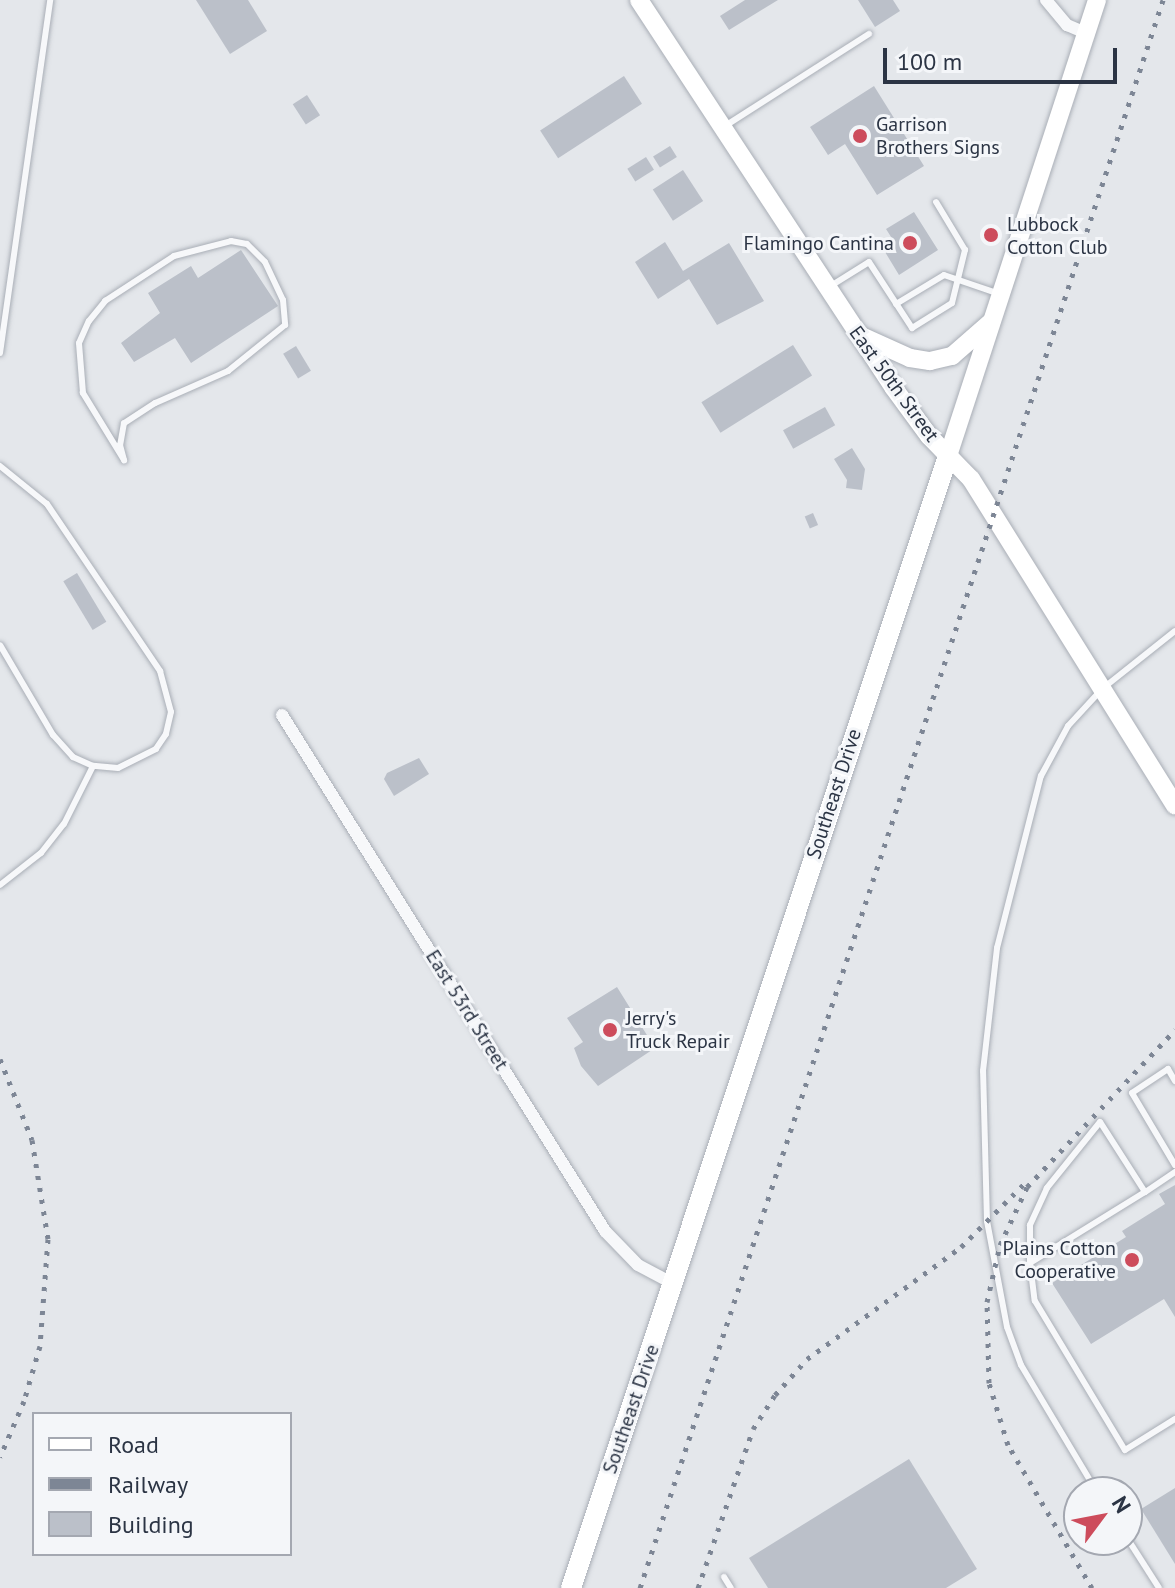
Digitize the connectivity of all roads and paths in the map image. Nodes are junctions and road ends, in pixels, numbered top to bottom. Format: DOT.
graph roads {
  1 [pos="50,0"];
  2 [pos="639,0"];
  3 [pos="1046,0"];
  4 [pos="1097,0"];
  5 [pos="1086,33"];
  6 [pos="869,34"];
  7 [pos="722,128"];
  8 [pos="936,202"];
  9 [pos="957,279"];
  10 [pos="828,288"];
  11 [pos="1002,295"];
  12 [pos="896,304"];
  13 [pos="993,320"];
  14 [pos="858,335"];
  15 [pos="0,353"];
  16 [pos="948,456"];
  17 [pos="124,460"];
  18 [pos="0,466"];
  19 [pos="1175,631"];
  20 [pos="0,645"];
  21 [pos="1102,689"];
  22 [pos="282,715"];
  23 [pos="93,766"];
  24 [pos="1175,806"];
  25 [pos="0,885"];
  26 [pos="1175,1081"];
  27 [pos="1175,1165"];
  28 [pos="1175,1172"];
  29 [pos="1145,1192"];
  30 [pos="1030,1263"];
  31 [pos="673,1284"];
  32 [pos="1175,1419"];
  33 [pos="1087,1476"];
  34 [pos="1139,1556"];
  35 [pos="724,1577"];
  36 [pos="571,1588"];
  37 [pos="731,1588"];
  38 [pos="1159,1588"];
  1 -- 15 [label="lane"];
  2 -- 7 [label="main road, East 50th Street"];
  3 -- 5 [label="street"];
  4 -- 5 [label="main road, Southeast Drive"];
  5 -- 11 [label="main road, Southeast Drive"];
  6 -- 7 [label="lane"];
  7 -- 10 [label="main road, East 50th Street"];
  8 -- 9 [label="lane"];
  9 -- 11 [label="lane"];
  9 -- 12 [label="lane"];
  9 -- 12 [label="lane"];
  10 -- 12 [label="lane"];
  10 -- 14 [label="main road, East 50th Street"];
  11 -- 13 [label="main road, Southeast Drive"];
  13 -- 14 [label="main road"];
  13 -- 16 [label="main road, Southeast Drive"];
  14 -- 16 [label="main road, East 50th Street"];
  16 -- 21 [label="main road, East 50th Street"];
  16 -- 31 [label="main road, Southeast Drive"];
  17 -- 17 [label="lane"];
  18 -- 23 [label="lane"];
  19 -- 21 [label="lane"];
  20 -- 23 [label="lane"];
  21 -- 24 [label="main road, East 50th Street"];
  21 -- 33 [label="lane"];
  22 -- 31 [label="street, East 53rd Street"];
  23 -- 25 [label="lane"];
  26 -- 27 [label="lane"];
  28 -- 29 [label="lane"];
  29 -- 30 [label="lane"];
  29 -- 30 [label="lane"];
  30 -- 32 [label="lane"];
  31 -- 36 [label="main road, Southeast Drive"];
  34 -- 38 [label="lane"];
  35 -- 37 [label="lane"];
}
